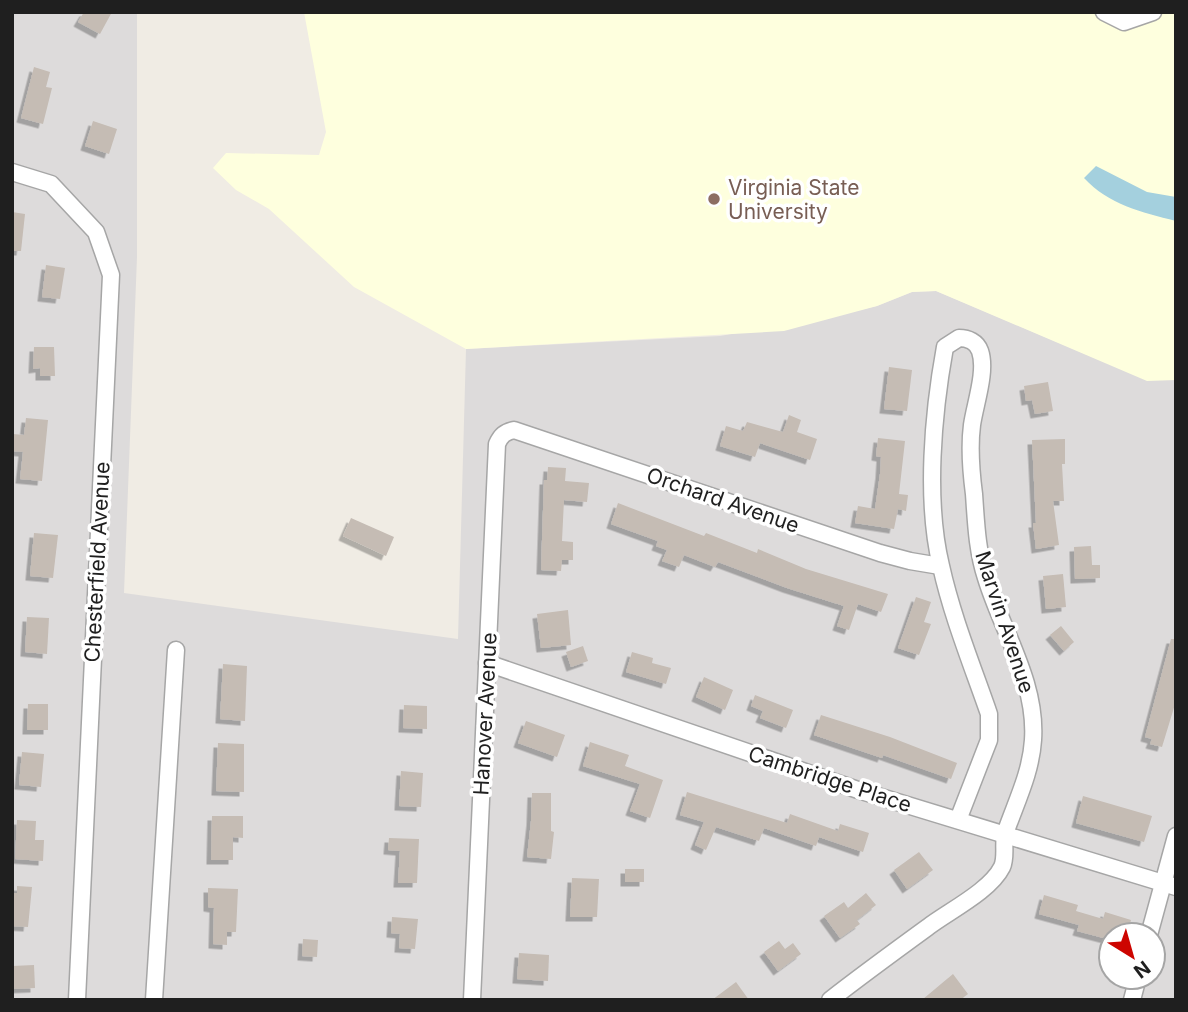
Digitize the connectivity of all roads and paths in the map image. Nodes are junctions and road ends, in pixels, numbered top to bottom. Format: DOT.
graph roads {
  1 [pos="1104,12"];
  2 [pos="1153,12"];
  3 [pos="12,172"];
  4 [pos="507,432"];
  5 [pos="940,566"];
  6 [pos="176,650"];
  7 [pos="487,663"];
  8 [pos="958,821"];
  9 [pos="1005,835"];
  10 [pos="1176,836"];
  11 [pos="1169,885"];
  12 [pos="1155,921"];
  13 [pos="77,1000"];
  14 [pos="153,1000"];
  15 [pos="472,1000"];
  16 [pos="830,1000"];
  1 -- 2 [label="street"];
  3 -- 13 [label="street, Chesterfield Avenue"];
  4 -- 5 [label="street, Orchard Avenue"];
  4 -- 7 [label="street, Hanover Avenue"];
  5 -- 8 [label="street, Marvin Avenue"];
  5 -- 9 [label="street, Marvin Avenue"];
  6 -- 14 [label="street"];
  7 -- 8 [label="street, Cambridge Place"];
  7 -- 15 [label="street, Hanover Avenue"];
  8 -- 9 [label="street, Cambridge Place"];
  9 -- 11 [label="street, Cambridge Place"];
  9 -- 16 [label="street, Marvin Avenue"];
  10 -- 11 [label="street"];
  11 -- 12 [label="street"];
}
